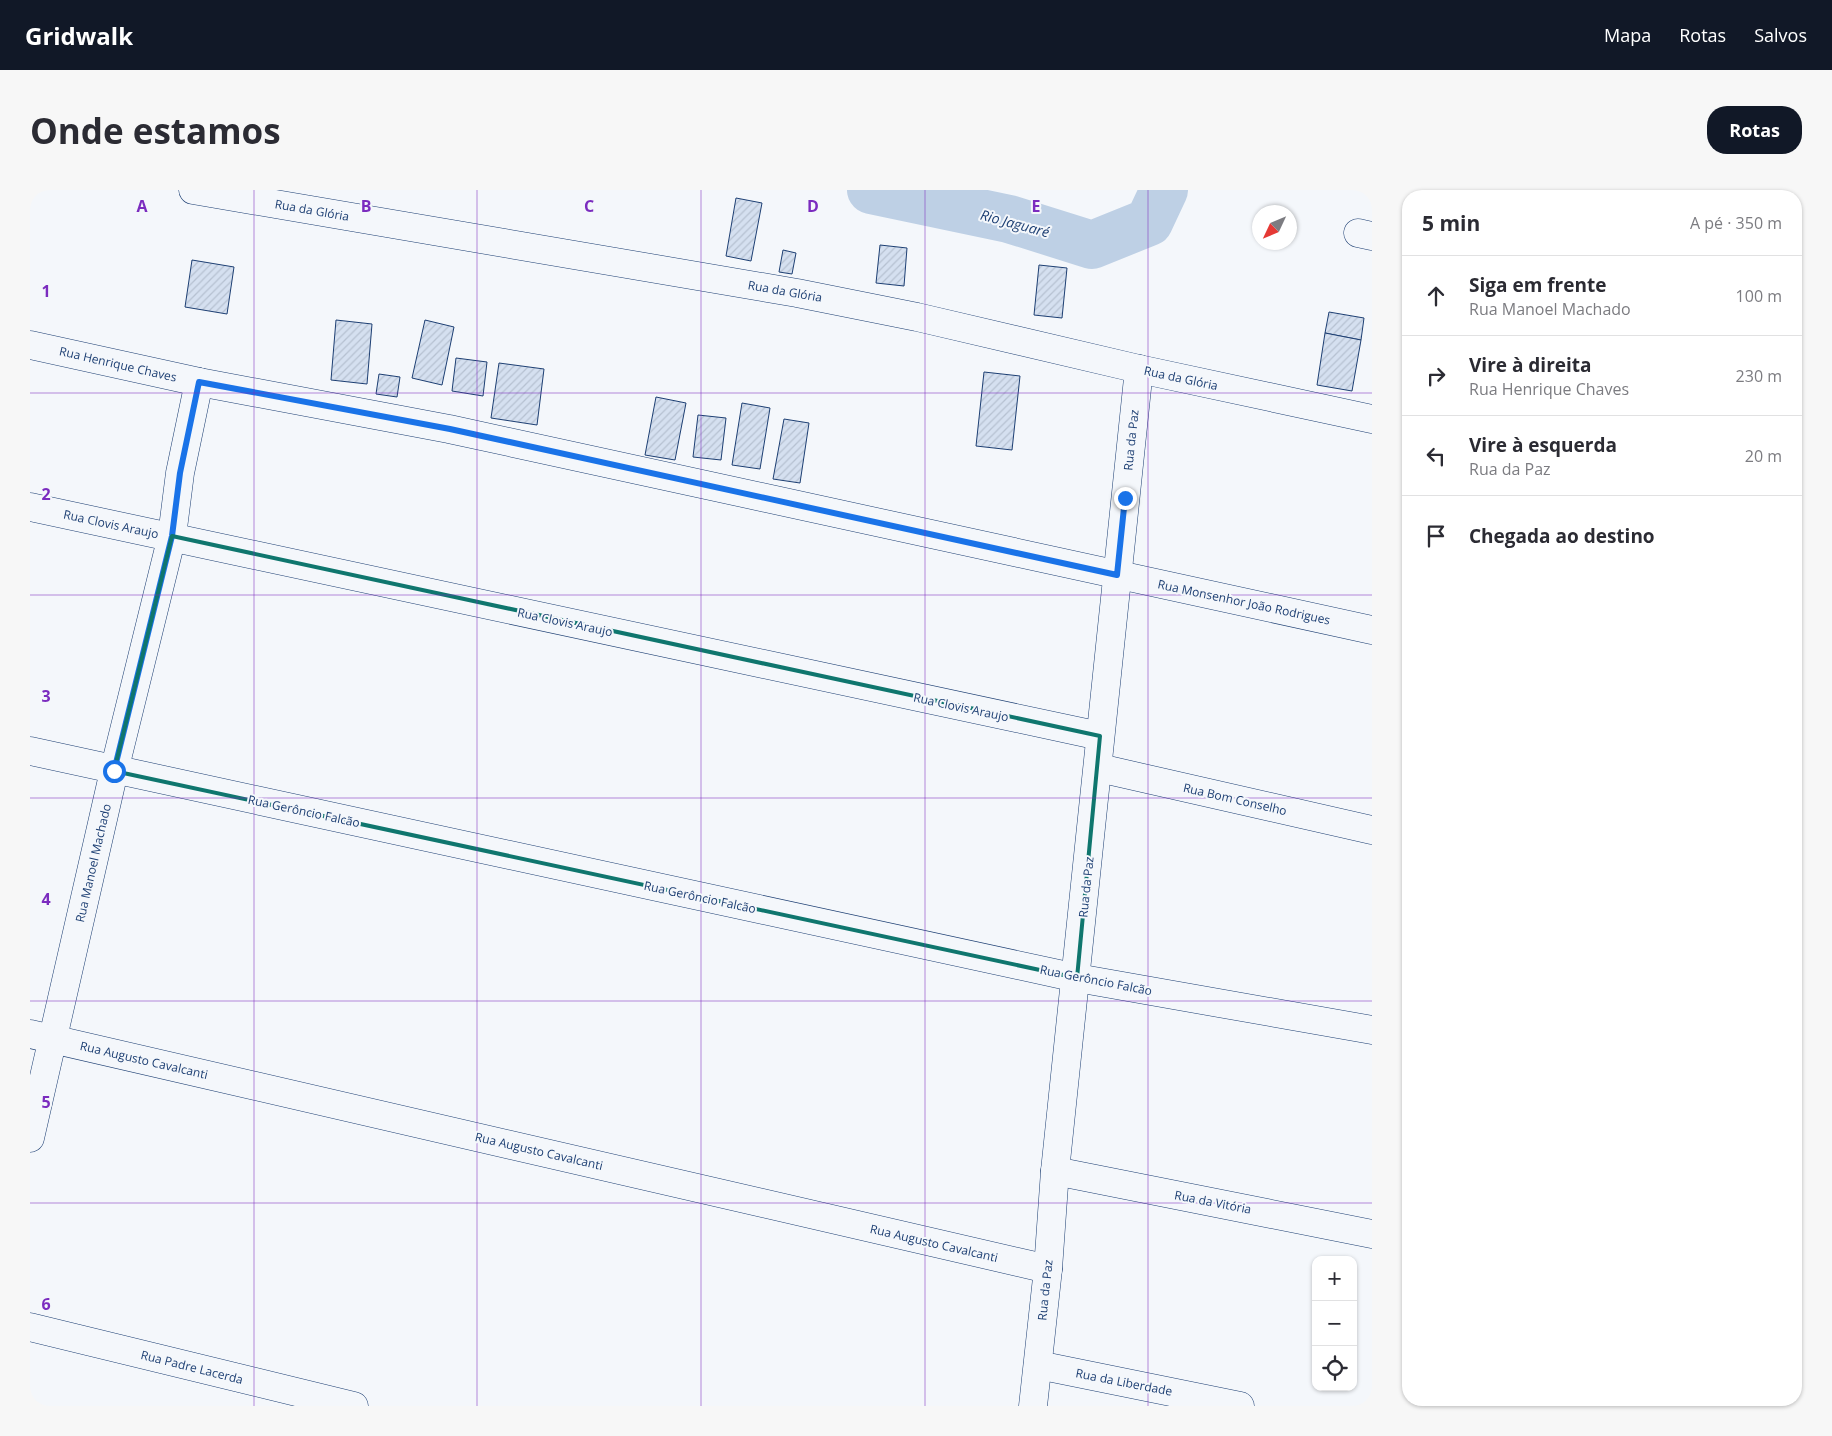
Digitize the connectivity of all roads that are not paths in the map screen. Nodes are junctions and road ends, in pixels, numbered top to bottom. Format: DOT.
graph roads {
  1 [pos="193,190"];
  2 [pos="30,345"];
  3 [pos="1139,369"];
  4 [pos="199,382"];
  5 [pos="1372,419"];
  6 [pos="30,507"];
  7 [pos="172,536"];
  8 [pos="1117,575"];
  9 [pos="1372,630"];
  10 [pos="1100,736"];
  11 [pos="30,751"];
  12 [pos="1099,768"];
  13 [pos="114,771"];
  14 [pos="1372,830"];
  15 [pos="1076,978"];
  16 [pos="1372,1030"];
  17 [pos="42,1036"];
  18 [pos="30,1138"];
  19 [pos="1055,1171"];
  20 [pos="1372,1234"];
  21 [pos="1048,1269"];
  22 [pos="30,1327"];
  23 [pos="1038,1365"];
  24 [pos="354,1406"];
  25 [pos="1033,1406"];
  26 [pos="1240,1406"];
  1 -- 3 [label="street, Rua da Glória"];
  2 -- 4 [label="street, Rua Henrique Chaves"];
  3 -- 5 [label="street, Rua da Glória"];
  3 -- 8 [label="street, Rua da Paz"];
  4 -- 7 [label="street, Rua Manoel Machado"];
  4 -- 8 [label="street, Rua Henrique Chaves"];
  6 -- 7 [label="street, Rua Clovis Araujo"];
  7 -- 10 [label="street, Rua Clovis Araujo"];
  7 -- 13 [label="street, Rua Manoel Machado"];
  8 -- 9 [label="street, Rua Monsenhor João Rodrigues"];
  8 -- 10 [label="street, Rua da Paz"];
  10 -- 12 [label="street, Rua da Paz"];
  11 -- 13 [label="street, Rua Gerôncio Falcão"];
  12 -- 14 [label="street, Rua Bom Conselho"];
  12 -- 15 [label="street, Rua da Paz"];
  13 -- 15 [label="street, Rua Gerôncio Falcão"];
  13 -- 17 [label="street, Rua Manoel Machado"];
  15 -- 16 [label="street, Rua Gerôncio Falcão"];
  15 -- 19 [label="street, Rua da Paz"];
  17 -- 18 [label="street, Rua Manoel Machado"];
  17 -- 21 [label="street, Rua Augusto Cavalcanti"];
  19 -- 20 [label="street, Rua da Vitória"];
  19 -- 21 [label="street, Rua da Paz"];
  21 -- 23 [label="street, Rua da Paz"];
  22 -- 24 [label="street, Rua Padre Lacerda"];
  23 -- 25 [label="street, Rua da Paz"];
  23 -- 26 [label="street, Rua da Liberdade"];
}
